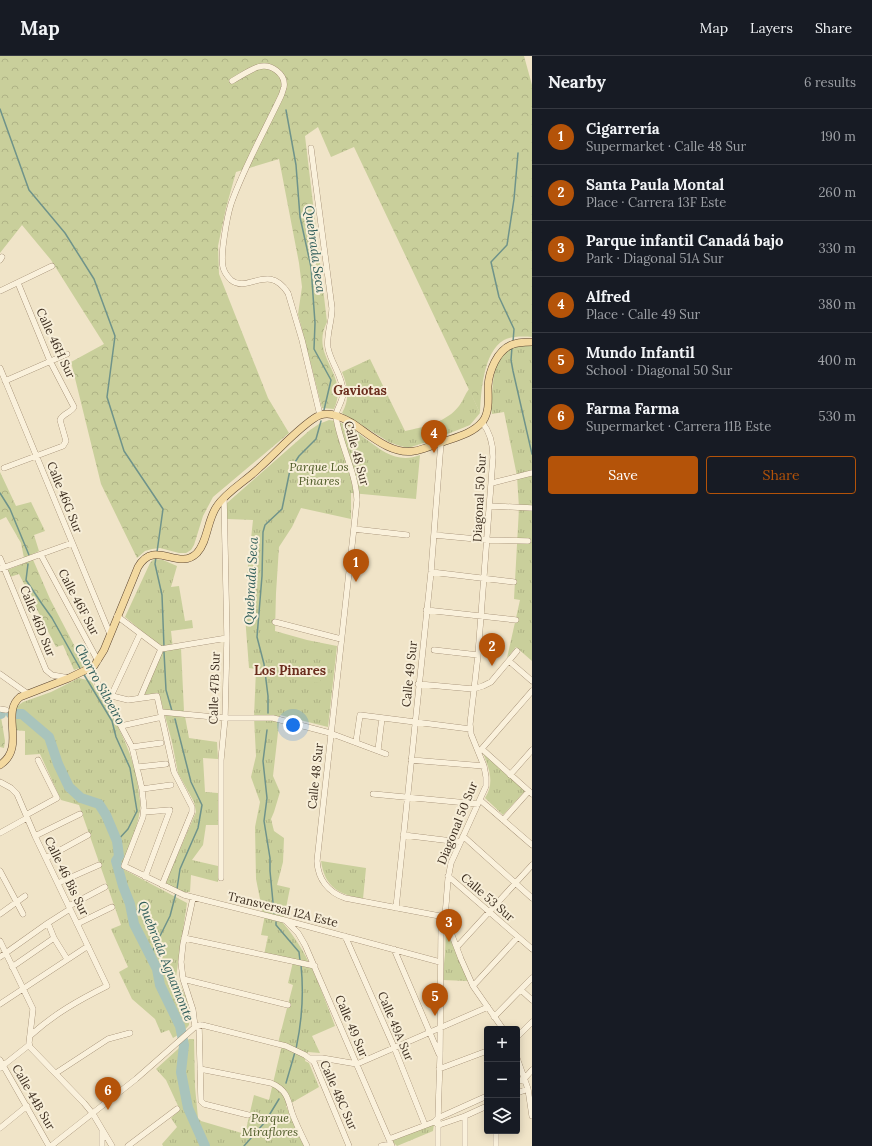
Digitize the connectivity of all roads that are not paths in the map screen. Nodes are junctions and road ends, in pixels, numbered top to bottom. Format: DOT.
graph roads {
  1 [pos="232,80"];
  2 [pos="311,148"];
  3 [pos="52,266"];
  4 [pos="18,283"];
  5 [pos="0,291"];
  6 [pos="532,342"];
  7 [pos="67,354"];
  8 [pos="50,361"];
  9 [pos="0,368"];
  10 [pos="5,381"];
  11 [pos="320,415"];
  12 [pos="336,415"];
  13 [pos="482,422"];
  14 [pos="441,442"];
  15 [pos="36,455"];
  16 [pos="4,468"];
  17 [pos="532,473"];
  18 [pos="492,483"];
  19 [pos="224,498"];
  20 [pos="490,506"];
  21 [pos="532,508"];
  22 [pos="354,529"];
  23 [pos="407,535"];
  24 [pos="434,535"];
  25 [pos="488,540"];
  26 [pos="528,541"];
  27 [pos="72,543"];
  28 [pos="41,554"];
  29 [pos="0,558"];
  30 [pos="2,568"];
  31 [pos="430,572"];
  32 [pos="484,579"];
  33 [pos="514,582"];
  34 [pos="426,610"];
  35 [pos="117,616"];
  36 [pos="481,616"];
  37 [pos="516,620"];
  38 [pos="275,622"];
  39 [pos="110,634"];
  40 [pos="140,634"];
  41 [pos="227,638"];
  42 [pos="341,639"];
  43 [pos="161,649"];
  44 [pos="434,650"];
  45 [pos="517,651"];
  46 [pos="478,655"];
  47 [pos="98,661"];
  48 [pos="509,661"];
  49 [pos="88,670"];
  50 [pos="0,674"];
  51 [pos="69,678"];
  52 [pos="532,681"];
  53 [pos="418,684"];
  54 [pos="473,689"];
  55 [pos="532,691"];
  56 [pos="28,694"];
  57 [pos="104,694"];
  58 [pos="111,696"];
  59 [pos="140,698"];
  60 [pos="3,710"];
  61 [pos="162,715"];
  62 [pos="225,718"];
  63 [pos="382,718"];
  64 [pos="414,722"];
  65 [pos="121,726"];
  66 [pos="470,729"];
  67 [pos="330,733"];
  68 [pos="356,742"];
  69 [pos="161,743"];
  70 [pos="132,747"];
  71 [pos="378,750"];
  72 [pos="532,750"];
  73 [pos="480,751"];
  74 [pos="386,754"];
  75 [pos="38,760"];
  76 [pos="411,760"];
  77 [pos="166,764"];
  78 [pos="0,765"];
  79 [pos="484,766"];
  80 [pos="138,767"];
  81 [pos="510,775"];
  82 [pos="0,782"];
  83 [pos="171,785"];
  84 [pos="142,789"];
  85 [pos="530,793"];
  86 [pos="374,794"];
  87 [pos="407,798"];
  88 [pos="479,802"];
  89 [pos="144,812"];
  90 [pos="80,814"];
  91 [pos="26,816"];
  92 [pos="504,820"];
  93 [pos="0,833"];
  94 [pos="88,834"];
  95 [pos="403,835"];
  96 [pos="35,836"];
  97 [pos="462,839"];
  98 [pos="532,845"];
  99 [pos="46,858"];
  100 [pos="99,865"];
  101 [pos="532,865"];
  102 [pos="0,871"];
  103 [pos="448,876"];
  104 [pos="145,877"];
  105 [pos="221,878"];
  106 [pos="58,883"];
  107 [pos="515,883"];
  108 [pos="162,885"];
  109 [pos="105,887"];
  110 [pos="25,896"];
  111 [pos="192,898"];
  112 [pos="532,898"];
  113 [pos="16,902"];
  114 [pos="112,906"];
  115 [pos="70,907"];
  116 [pos="396,908"];
  117 [pos="489,912"];
  118 [pos="0,914"];
  119 [pos="22,914"];
  120 [pos="445,917"];
  121 [pos="284,920"];
  122 [pos="48,923"];
  123 [pos="78,924"];
  124 [pos="345,936"];
  125 [pos="518,937"];
  126 [pos="54,938"];
  127 [pos="184,938"];
  128 [pos="0,941"];
  129 [pos="88,946"];
  130 [pos="457,948"];
  131 [pos="394,949"];
  132 [pos="532,949"];
  133 [pos="6,953"];
  134 [pos="0,958"];
  135 [pos="67,959"];
  136 [pos="440,962"];
  137 [pos="315,966"];
  138 [pos="12,967"];
  139 [pos="532,978"];
  140 [pos="183,979"];
  141 [pos="473,986"];
  142 [pos="23,990"];
  143 [pos="521,990"];
  144 [pos="532,1000"];
  145 [pos="0,1004"];
  146 [pos="288,1005"];
  147 [pos="488,1007"];
  148 [pos="494,1017"];
  149 [pos="532,1022"];
  150 [pos="500,1026"];
  151 [pos="440,1027"];
  152 [pos="195,1028"];
  153 [pos="429,1032"];
  154 [pos="130,1033"];
  155 [pos="520,1034"];
  156 [pos="31,1035"];
  157 [pos="29,1045"];
  158 [pos="394,1047"];
  159 [pos="484,1052"];
  160 [pos="307,1056"];
  161 [pos="440,1057"];
  162 [pos="0,1060"];
  163 [pos="518,1062"];
  164 [pos="357,1064"];
  165 [pos="2,1067"];
  166 [pos="200,1069"];
  167 [pos="439,1069"];
  168 [pos="532,1070"];
  169 [pos="56,1073"];
  170 [pos="524,1079"];
  171 [pos="520,1081"];
  172 [pos="528,1089"];
  173 [pos="520,1093"];
  174 [pos="484,1098"];
  175 [pos="27,1106"];
  176 [pos="484,1107"];
  177 [pos="177,1109"];
  178 [pos="93,1114"];
  179 [pos="248,1115"];
  180 [pos="465,1116"];
  181 [pos="532,1116"];
  182 [pos="437,1122"];
  183 [pos="425,1125"];
  184 [pos="0,1128"];
  185 [pos="102,1129"];
  186 [pos="496,1134"];
  187 [pos="389,1139"];
  188 [pos="50,1146"];
  189 [pos="102,1146"];
  190 [pos="112,1146"];
  191 [pos="128,1146"];
  192 [pos="307,1146"];
  193 [pos="349,1146"];
  194 [pos="381,1146"];
  195 [pos="392,1146"];
  196 [pos="438,1146"];
  197 [pos="466,1146"];
  198 [pos="496,1146"];
  1 -- 11 [label="street"];
  2 -- 12 [label="street, Calle 48 Sur"];
  3 -- 4 [label="street"];
  4 -- 5 [label="street"];
  4 -- 8 [label="street, Calle 46H Sur"];
  6 -- 13 [label="main road"];
  7 -- 8 [label="street"];
  8 -- 10 [label="street"];
  8 -- 15 [label="street, Calle 46H Sur"];
  9 -- 10 [label="street, Calle 46G Sur"];
  10 -- 15 [label="street, Calle 46G Sur"];
  11 -- 12 [label="main road"];
  11 -- 19 [label="main road"];
  12 -- 14 [label="main road"];
  12 -- 22 [label="street, Calle 48 Sur"];
  13 -- 14 [label="main road"];
  13 -- 18 [label="street, Diagonal 50 Sur"];
  14 -- 24 [label="street, Calle 49 Sur"];
  15 -- 16 [label="street"];
  15 -- 27 [label="street, Calle 46G Sur"];
  17 -- 18 [label="street"];
  18 -- 20 [label="street, Diagonal 50 Sur"];
  19 -- 35 [label="main road"];
  19 -- 41 [label="street, Calle 47B Sur"];
  20 -- 21 [label="street"];
  20 -- 25 [label="street, Diagonal 50 Sur"];
  22 -- 23 [label="street"];
  22 -- 42 [label="street, Calle 48 Sur"];
  24 -- 25 [label="street"];
  24 -- 31 [label="street, Calle 49 Sur"];
  25 -- 26 [label="street"];
  25 -- 32 [label="street, Diagonal 50 Sur"];
  27 -- 28 [label="street"];
  27 -- 39 [label="street, Calle 46G Sur"];
  28 -- 30 [label="street"];
  28 -- 47 [label="street, Calle 46F Sur"];
  29 -- 30 [label="street, Calle 46D Sur"];
  30 -- 51 [label="street, Calle 46D Sur"];
  31 -- 32 [label="street"];
  31 -- 34 [label="street, Calle 49 Sur"];
  32 -- 33 [label="street"];
  32 -- 36 [label="street, Diagonal 50 Sur"];
  34 -- 36 [label="street"];
  34 -- 53 [label="street, Calle 49 Sur"];
  35 -- 39 [label="main road"];
  35 -- 40 [label="street"];
  36 -- 37 [label="street"];
  36 -- 46 [label="street, Diagonal 50 Sur"];
  38 -- 42 [label="street"];
  39 -- 47 [label="main road"];
  40 -- 43 [label="street"];
  40 -- 58 [label="street"];
  41 -- 43 [label="street"];
  41 -- 62 [label="street, Calle 47B Sur"];
  42 -- 67 [label="street, Calle 48 Sur"];
  43 -- 59 [label="street"];
  44 -- 46 [label="street"];
  45 -- 48 [label="street"];
  46 -- 54 [label="street, Diagonal 50 Sur"];
  47 -- 49 [label="main road"];
  48 -- 52 [label="street"];
  48 -- 54 [label="street"];
  49 -- 51 [label="main road"];
  49 -- 57 [label="street"];
  50 -- 56 [label="street"];
  51 -- 56 [label="main road"];
  53 -- 54 [label="street"];
  53 -- 64 [label="street, Calle 49 Sur"];
  54 -- 66 [label="street, Diagonal 50 Sur"];
  55 -- 73 [label="street"];
  56 -- 60 [label="main road"];
  57 -- 58 [label="street"];
  57 -- 65 [label="street"];
  58 -- 59 [label="street"];
  59 -- 61 [label="street"];
  60 -- 78 [label="main road"];
  61 -- 62 [label="street"];
  61 -- 65 [label="street"];
  61 -- 108 [label="street"];
  62 -- 67 [label="street"];
  62 -- 105 [label="street, Calle 47B Sur"];
  63 -- 64 [label="street"];
  63 -- 68 [label="street"];
  63 -- 71 [label="street"];
  64 -- 66 [label="street"];
  64 -- 76 [label="street, Calle 49 Sur"];
  65 -- 70 [label="street"];
  66 -- 73 [label="street, Diagonal 50 Sur"];
  67 -- 68 [label="street"];
  67 -- 116 [label="street, Calle 48 Sur"];
  68 -- 71 [label="street"];
  69 -- 70 [label="street"];
  70 -- 80 [label="street"];
  71 -- 74 [label="street"];
  72 -- 81 [label="street"];
  73 -- 79 [label="street, Diagonal 50 Sur"];
  73 -- 81 [label="street"];
  75 -- 91 [label="street"];
  76 -- 79 [label="street"];
  76 -- 87 [label="street, Calle 49 Sur"];
  77 -- 80 [label="street"];
  79 -- 88 [label="street, Diagonal 50 Sur"];
  80 -- 84 [label="street"];
  81 -- 85 [label="street"];
  82 -- 91 [label="street, Calle 46 Bis Sur"];
  83 -- 84 [label="street"];
  84 -- 89 [label="street"];
  85 -- 92 [label="street"];
  86 -- 87 [label="street"];
  87 -- 88 [label="street"];
  87 -- 95 [label="street, Calle 49 Sur"];
  88 -- 92 [label="street"];
  88 -- 97 [label="street, Diagonal 50 Sur"];
  89 -- 104 [label="street, Transversal 12A Este"];
  89 -- 104 [label="street"];
  90 -- 96 [label="street"];
  91 -- 93 [label="street"];
  91 -- 96 [label="street, Calle 46 Bis Sur"];
  92 -- 98 [label="street"];
  94 -- 99 [label="street"];
  95 -- 97 [label="street"];
  95 -- 116 [label="street, Calle 49 Sur"];
  96 -- 99 [label="street, Calle 46 Bis Sur"];
  97 -- 103 [label="street, Diagonal 50 Sur"];
  97 -- 107 [label="street"];
  99 -- 106 [label="street, Calle 46 Bis Sur"];
  100 -- 106 [label="street"];
  101 -- 107 [label="street"];
  102 -- 113 [label="street"];
  103 -- 117 [label="street, Calle 53 Sur"];
  103 -- 120 [label="street, Diagonal 50 Sur"];
  104 -- 108 [label="street, Transversal 12A Este"];
  106 -- 115 [label="street, Calle 46 Bis Sur"];
  107 -- 112 [label="street"];
  107 -- 117 [label="street"];
  108 -- 111 [label="street, Transversal 12A Este"];
  109 -- 115 [label="street"];
  110 -- 113 [label="street"];
  111 -- 121 [label="street, Transversal 12A Este"];
  111 -- 127 [label="street"];
  113 -- 118 [label="street"];
  113 -- 119 [label="street"];
  114 -- 123 [label="street"];
  115 -- 122 [label="street"];
  115 -- 123 [label="street, Calle 46 Bis Sur"];
  116 -- 120 [label="street, Calle 48 Sur"];
  117 -- 125 [label="street, Calle 53 Sur"];
  117 -- 130 [label="street"];
  120 -- 130 [label="street"];
  120 -- 136 [label="street, Diagonal 50 Sur"];
  121 -- 124 [label="street, Transversal 12A Este"];
  121 -- 137 [label="street, Calle 49 Sur"];
  122 -- 126 [label="street"];
  122 -- 133 [label="street"];
  123 -- 129 [label="street, Calle 46 Bis Sur"];
  124 -- 131 [label="street, Transversal 12A Este"];
  124 -- 158 [label="street, Calle 49A Sur"];
  125 -- 132 [label="street, Calle 53 Sur"];
  125 -- 141 [label="street"];
  126 -- 135 [label="street"];
  126 -- 138 [label="street"];
  127 -- 137 [label="street"];
  127 -- 140 [label="street"];
  128 -- 133 [label="street"];
  129 -- 135 [label="street"];
  129 -- 156 [label="street, Calle 46 Bis Sur"];
  130 -- 141 [label="street"];
  131 -- 136 [label="street, Transversal 12A Este"];
  131 -- 153 [label="street"];
  133 -- 134 [label="street"];
  133 -- 138 [label="street"];
  135 -- 142 [label="street"];
  136 -- 151 [label="street, Diagonal 50 Sur"];
  137 -- 164 [label="street, Calle 49 Sur"];
  138 -- 142 [label="street"];
  139 -- 143 [label="street"];
  140 -- 146 [label="street"];
  140 -- 152 [label="street"];
  141 -- 147 [label="street"];
  142 -- 145 [label="street"];
  142 -- 156 [label="street"];
  143 -- 144 [label="street"];
  143 -- 148 [label="street"];
  147 -- 148 [label="street"];
  147 -- 151 [label="street"];
  148 -- 150 [label="street"];
  149 -- 155 [label="street"];
  151 -- 153 [label="street"];
  151 -- 161 [label="street, Diagonal 50 Sur"];
  152 -- 160 [label="street"];
  152 -- 166 [label="street"];
  152 -- 178 [label="street"];
  153 -- 158 [label="street"];
  153 -- 161 [label="street"];
  154 -- 169 [label="street"];
  156 -- 157 [label="street"];
  157 -- 165 [label="street"];
  157 -- 169 [label="street"];
  158 -- 164 [label="street"];
  158 -- 183 [label="street, Calle 49A Sur"];
  159 -- 167 [label="street"];
  160 -- 164 [label="street"];
  160 -- 193 [label="street, Calle 48C Sur"];
  161 -- 167 [label="street, Diagonal 50 Sur"];
  162 -- 165 [label="street, Calle 44B Sur"];
  163 -- 170 [label="street"];
  164 -- 187 [label="street, Calle 49 Sur"];
  165 -- 175 [label="street, Calle 44B Sur"];
  166 -- 179 [label="street"];
  166 -- 192 [label="street"];
  167 -- 182 [label="street, Diagonal 50 Sur"];
  168 -- 170 [label="street"];
  169 -- 178 [label="street"];
  170 -- 171 [label="street"];
  170 -- 172 [label="street"];
  172 -- 173 [label="street"];
  172 -- 181 [label="street"];
  174 -- 182 [label="street"];
  175 -- 184 [label="street"];
  175 -- 188 [label="street, Calle 44B Sur"];
  176 -- 180 [label="street"];
  177 -- 191 [label="street"];
  178 -- 185 [label="street"];
  178 -- 188 [label="street"];
  180 -- 182 [label="street"];
  180 -- 197 [label="street"];
  182 -- 183 [label="street"];
  182 -- 196 [label="street, Diagonal 50 Sur"];
  183 -- 187 [label="street"];
  185 -- 189 [label="street"];
  185 -- 190 [label="street"];
  186 -- 198 [label="street"];
  187 -- 195 [label="street, Calle 49 Sur"];
  194 -- 195 [label="street"];
}
